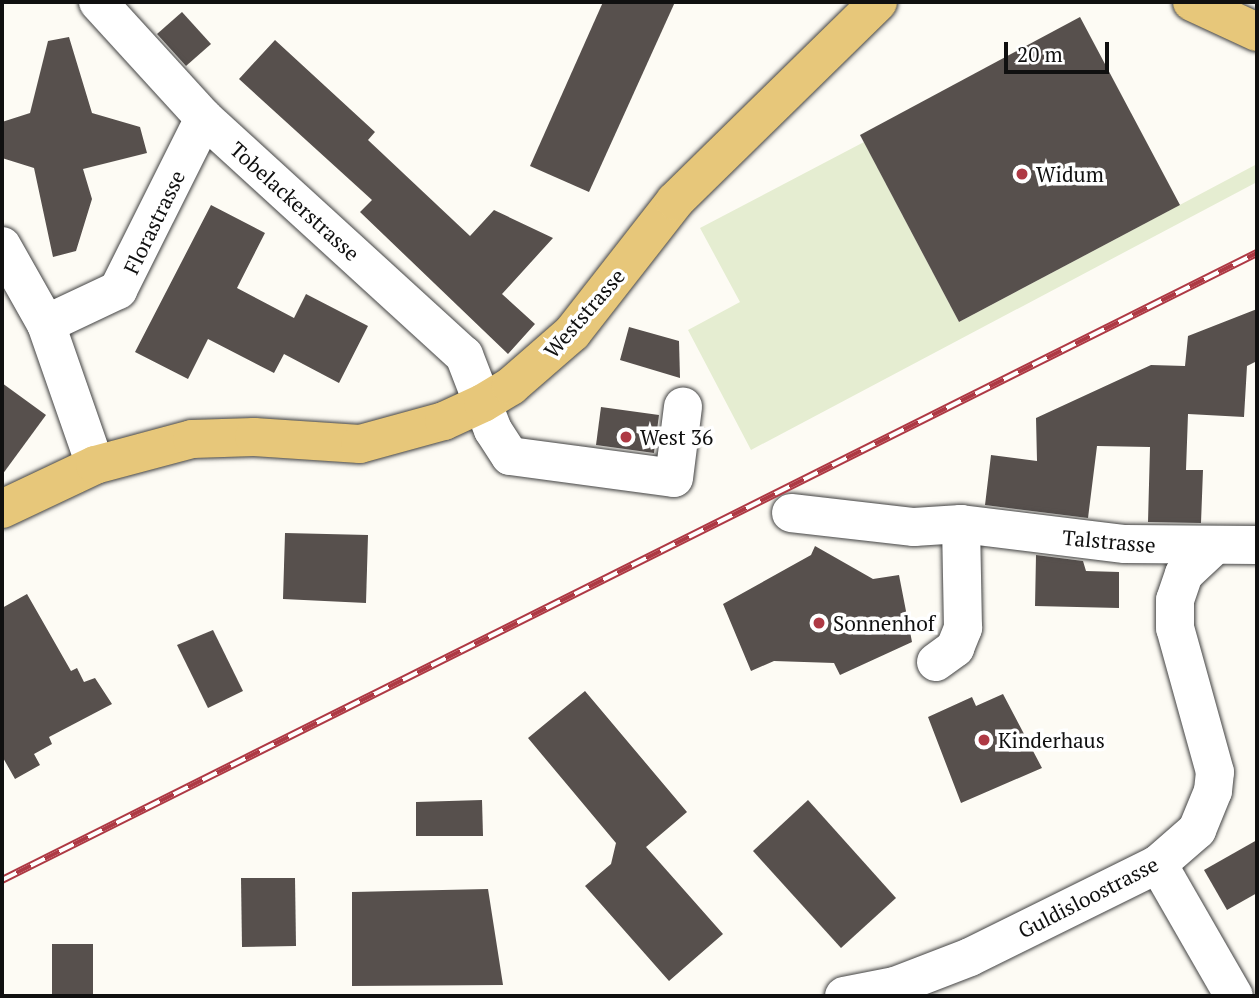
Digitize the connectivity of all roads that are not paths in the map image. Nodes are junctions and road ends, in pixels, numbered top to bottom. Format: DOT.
graph roads {
  1 [pos="98,2"];
  2 [pos="878,2"];
  3 [pos="1192,2"];
  4 [pos="1257,32"];
  5 [pos="204,118"];
  6 [pos="2,246"];
  7 [pos="46,324"];
  8 [pos="483,403"];
  9 [pos="682,407"];
  10 [pos="94,464"];
  11 [pos="2,509"];
  12 [pos="791,513"];
  13 [pos="961,524"];
  14 [pos="1257,545"];
  15 [pos="1212,548"];
  16 [pos="936,662"];
  17 [pos="1158,864"];
  18 [pos="844,996"];
  19 [pos="1234,996"];
  1 -- 5 [label="street, Tobelackerstrasse"];
  2 -- 8 [label="main road, Weststrasse"];
  3 -- 4 [label="main road"];
  5 -- 7 [label="street, Florastrasse"];
  5 -- 8 [label="street, Tobelackerstrasse"];
  6 -- 7 [label="street"];
  7 -- 10 [label="street"];
  8 -- 9 [label="street, Tobelackerstrasse"];
  8 -- 10 [label="main road, Weststrasse"];
  10 -- 11 [label="main road, Weststrasse"];
  12 -- 13 [label="street, Talstrasse"];
  13 -- 15 [label="street, Talstrasse"];
  13 -- 16 [label="street"];
  14 -- 15 [label="street, Talstrasse"];
  15 -- 17 [label="street, Guldisloostrasse"];
  17 -- 18 [label="street, Guldisloostrasse"];
  17 -- 19 [label="street"];
}
